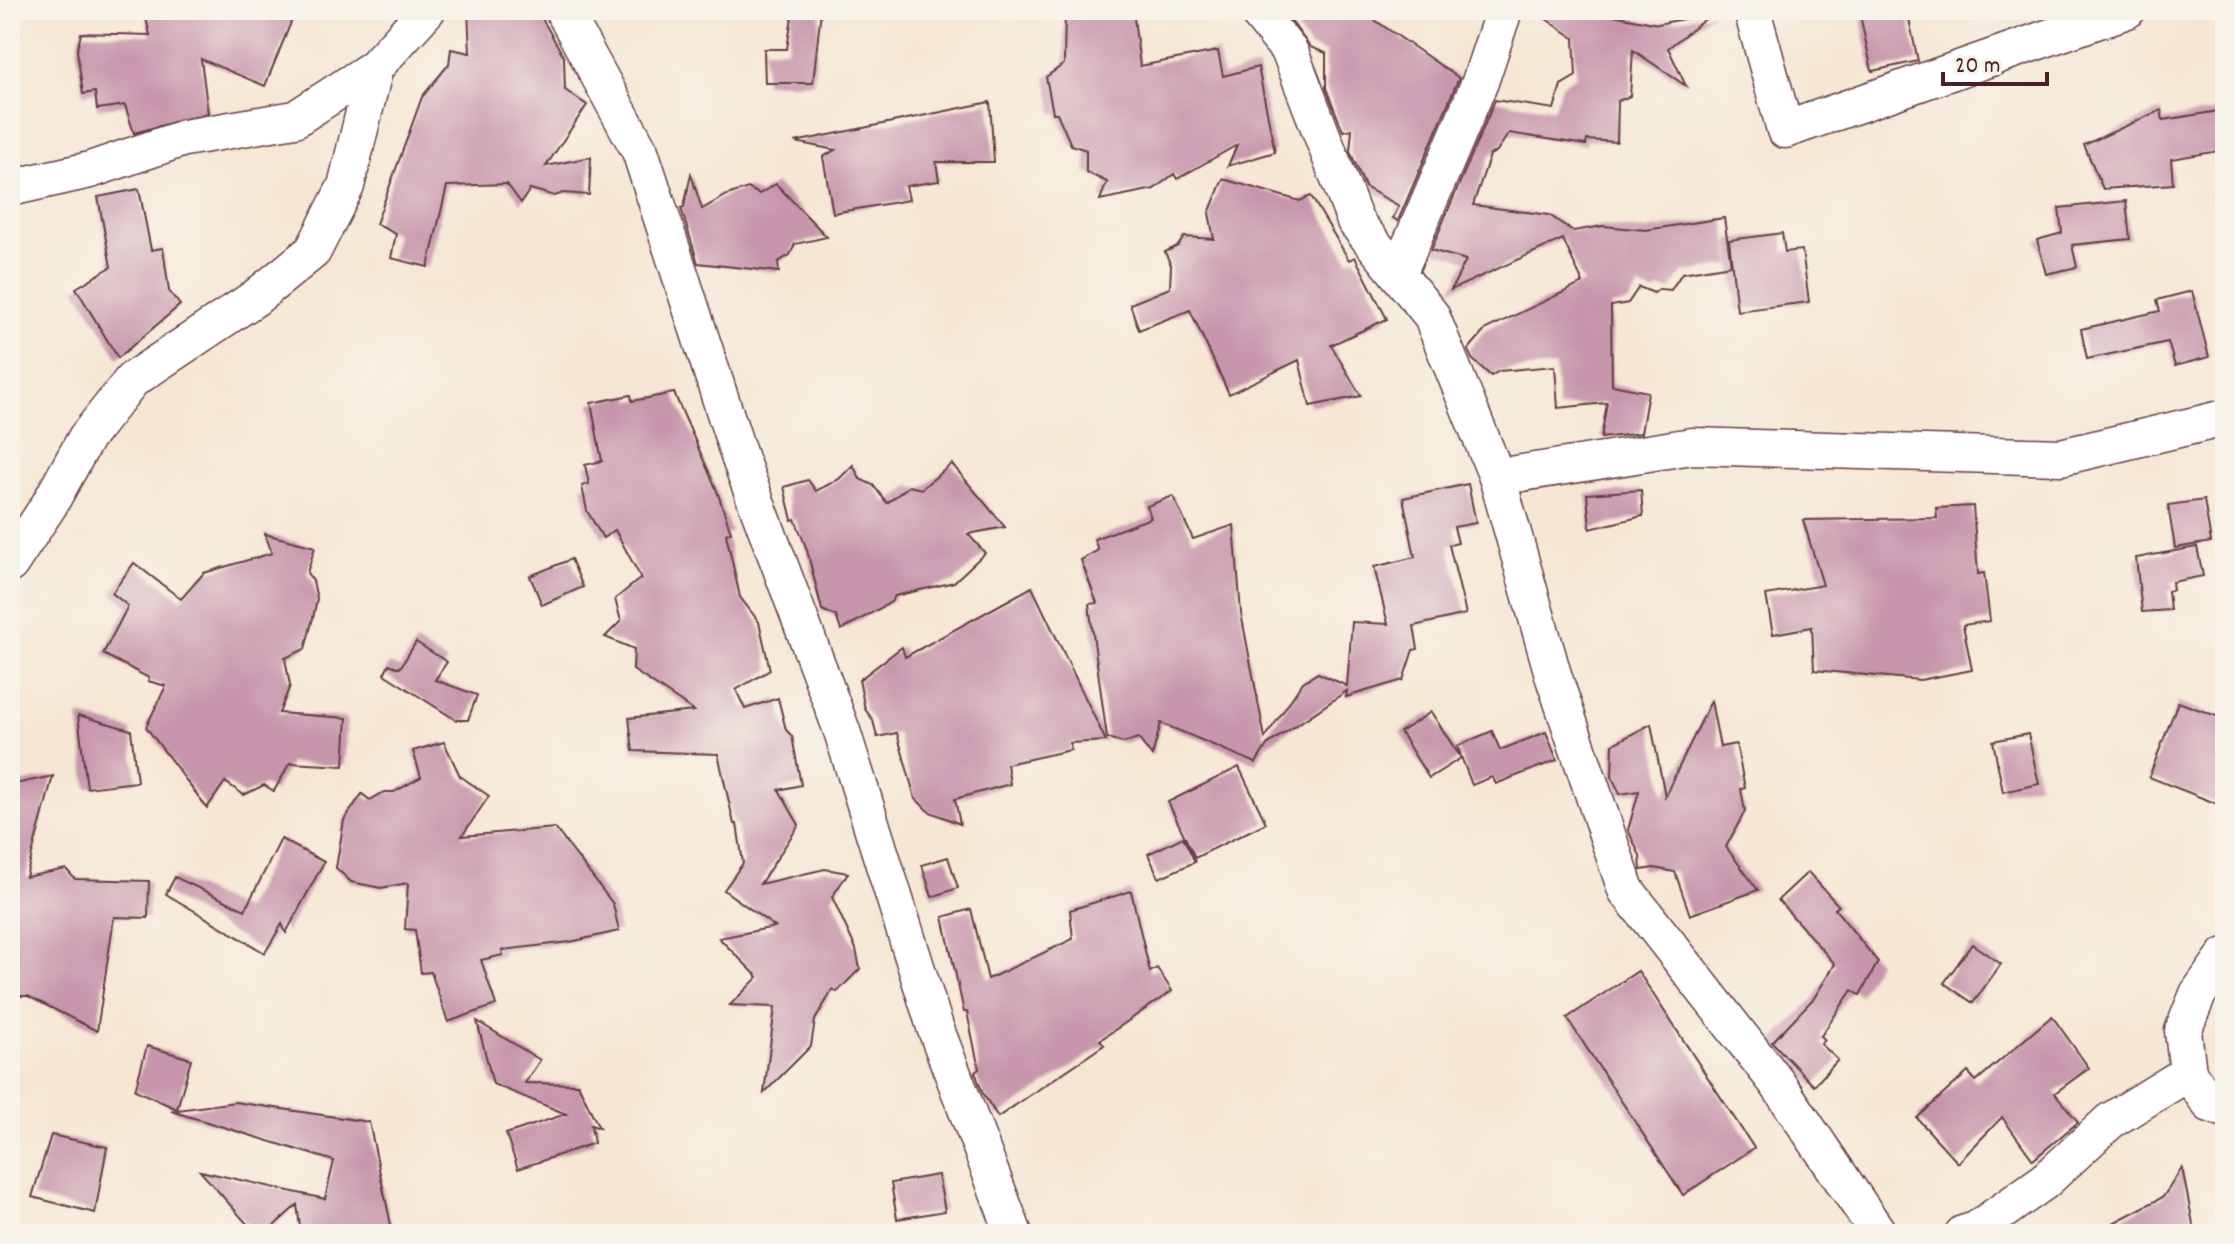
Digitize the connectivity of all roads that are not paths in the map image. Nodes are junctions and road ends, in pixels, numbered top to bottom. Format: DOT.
graph roads {
  1 [pos="427,10"];
  2 [pos="563,10"];
  3 [pos="1256,10"];
  4 [pos="1504,10"];
  5 [pos="1752,10"];
  6 [pos="2127,10"];
  7 [pos="375,67"];
  8 [pos="10,188"];
  9 [pos="1398,274"];
  10 [pos="2225,418"];
  11 [pos="1497,477"];
  12 [pos="10,564"];
  13 [pos="2225,956"];
  14 [pos="2188,1073"];
  15 [pos="2225,1109"];
  16 [pos="1014,1234"];
  17 [pos="1879,1234"];
  18 [pos="1963,1234"];
  1 -- 7 [label="street"];
  2 -- 16 [label="street"];
  3 -- 9 [label="street"];
  4 -- 9 [label="street"];
  5 -- 6 [label="street"];
  7 -- 8 [label="street"];
  7 -- 12 [label="street"];
  9 -- 11 [label="street"];
  10 -- 11 [label="street"];
  11 -- 17 [label="street"];
  13 -- 14 [label="street"];
  14 -- 15 [label="street"];
  14 -- 18 [label="street"];
}
